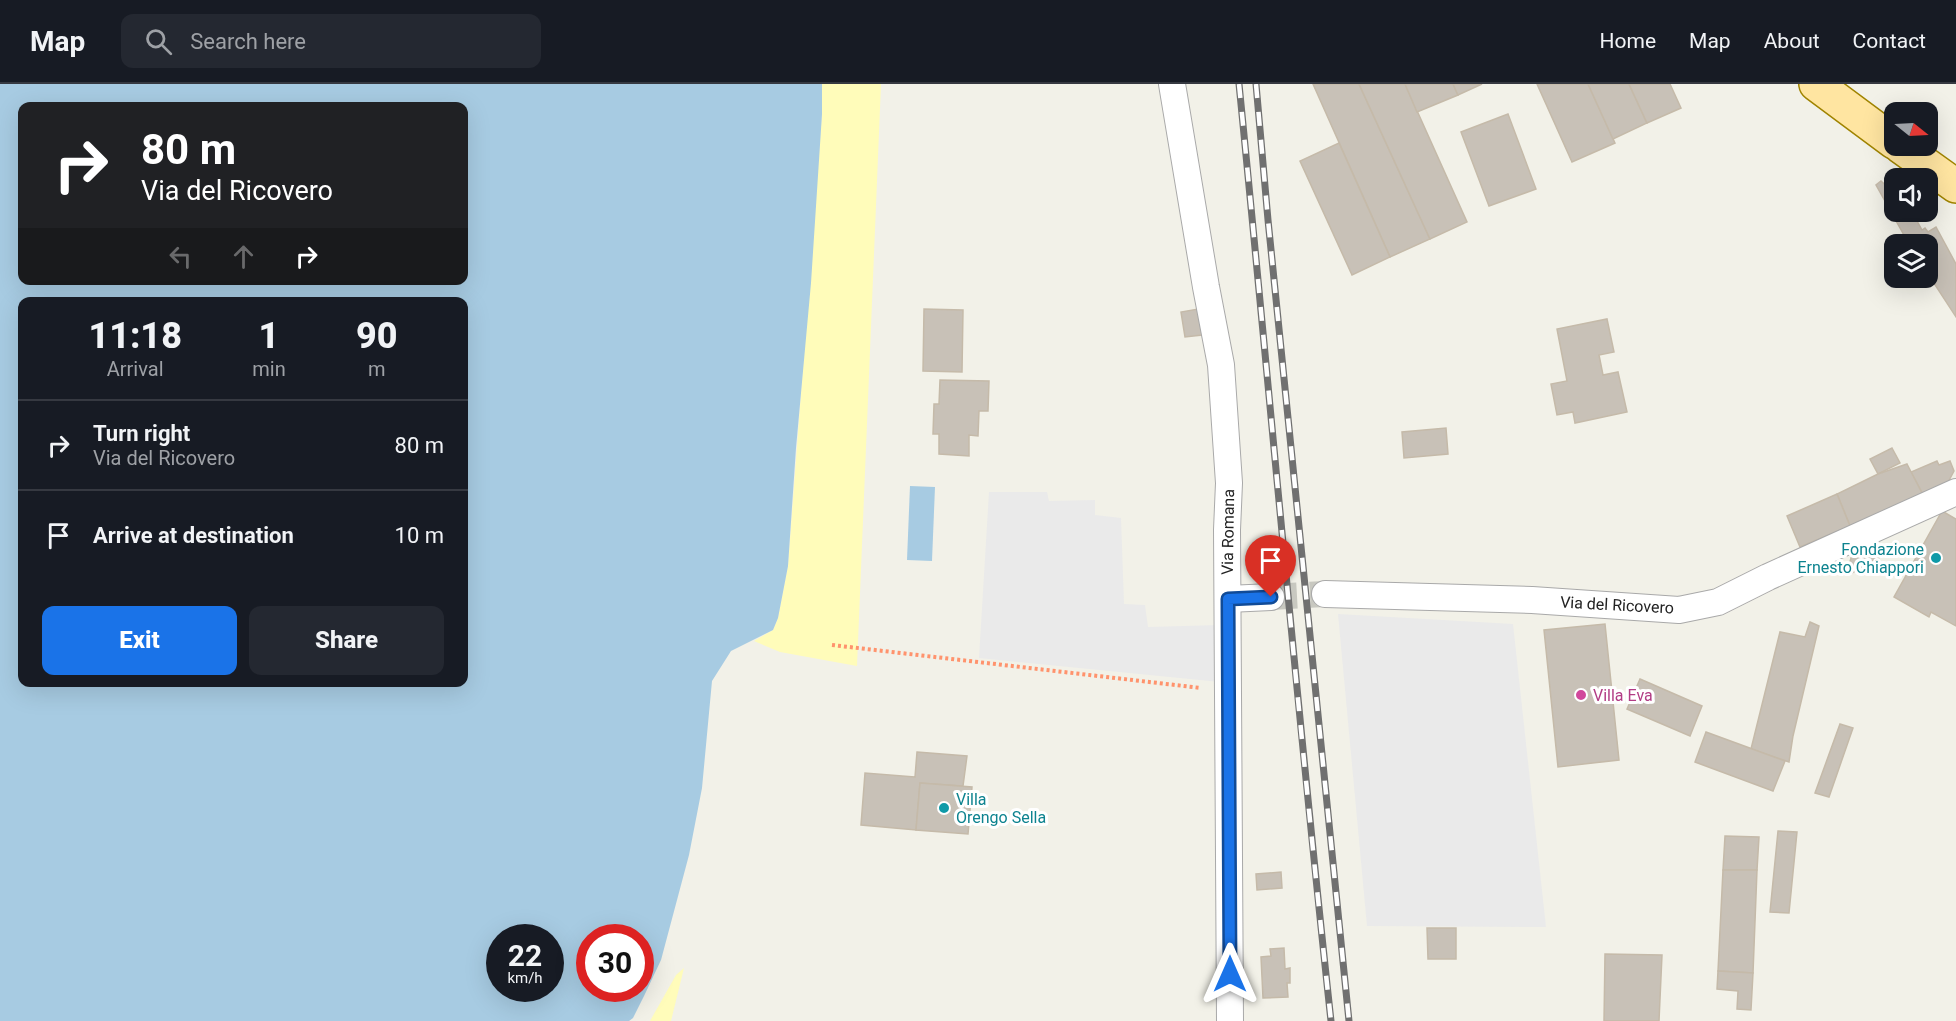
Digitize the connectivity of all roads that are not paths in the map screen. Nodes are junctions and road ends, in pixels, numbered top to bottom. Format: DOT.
graph roads {
  1 [pos="1172,84"];
  2 [pos="1816,84"];
  3 [pos="1884,135"];
  4 [pos="1914,156"];
  5 [pos="1956,186"];
  6 [pos="1956,492"];
  7 [pos="1325,594"];
  8 [pos="1271,597"];
  9 [pos="1228,599"];
  10 [pos="1230,1021"];
  1 -- 9 [label="street, Via Romana"];
  2 -- 3 [label="main road"];
  4 -- 5 [label="main road"];
  6 -- 7 [label="street, Via del Ricovero"];
  8 -- 9 [label="street"];
  9 -- 10 [label="street, Via Romana"];
}
